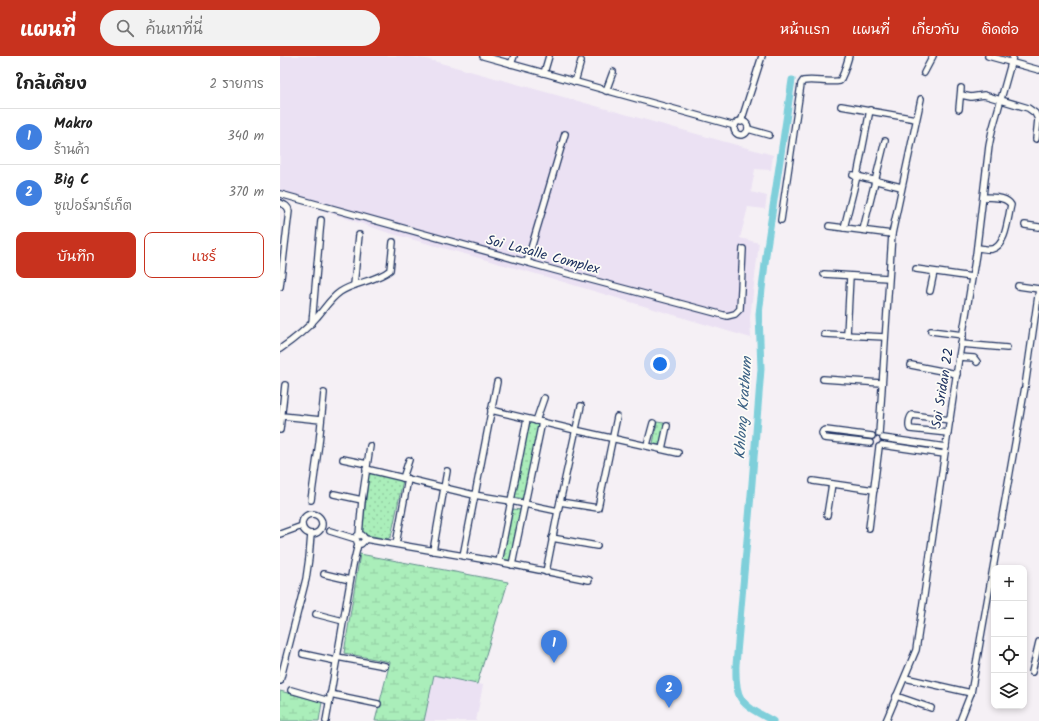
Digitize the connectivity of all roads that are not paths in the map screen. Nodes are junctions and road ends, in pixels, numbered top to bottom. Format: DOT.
graph roads {
  1 [pos="483,56"];
  2 [pos="514,56"];
  3 [pos="549,56"];
  4 [pos="762,56"];
  5 [pos="849,56"];
  6 [pos="933,56"];
  7 [pos="988,56"];
  8 [pos="1013,56"];
  9 [pos="581,61"];
  10 [pos="1011,63"];
  11 [pos="511,64"];
  12 [pos="1039,70"];
  13 [pos="613,72"];
  14 [pos="544,73"];
  15 [pos="924,74"];
  16 [pos="575,82"];
  17 [pos="961,88"];
  18 [pos="606,91"];
  19 [pos="961,95"];
  20 [pos="921,99"];
  21 [pos="1001,99"];
  22 [pos="841,106"];
  23 [pos="959,109"];
  24 [pos="870,110"];
  25 [pos="916,119"];
  26 [pos="742,122"];
  27 [pos="735,126"];
  28 [pos="748,129"];
  29 [pos="565,134"];
  30 [pos="769,135"];
  31 [pos="1036,139"];
  32 [pos="884,141"];
  33 [pos="855,176"];
  34 [pos="875,181"];
  35 [pos="901,187"];
  36 [pos="280,194"];
  37 [pos="983,197"];
  38 [pos="280,203"];
  39 [pos="321,220"];
  40 [pos="781,220"];
  41 [pos="1025,225"];
  42 [pos="829,226"];
  43 [pos="1039,227"];
  44 [pos="844,228"];
  45 [pos="863,230"];
  46 [pos="892,234"];
  47 [pos="359,235"];
  48 [pos="393,242"];
  49 [pos="977,248"];
  50 [pos="744,249"];
  51 [pos="527,262"];
  52 [pos="916,269"];
  53 [pos="934,272"];
  54 [pos="824,274"];
  55 [pos="850,276"];
  56 [pos="972,277"];
  57 [pos="888,278"];
  58 [pos="354,285"];
  59 [pos="1018,286"];
  60 [pos="280,287"];
  61 [pos="1039,289"];
  62 [pos="930,291"];
  63 [pos="312,323"];
  64 [pos="931,331"];
  65 [pos="824,334"];
  66 [pos="847,335"];
  67 [pos="963,335"];
  68 [pos="885,336"];
  69 [pos="961,344"];
  70 [pos="1008,348"];
  71 [pos="280,349"];
  72 [pos="959,357"];
  73 [pos="978,362"];
  74 [pos="910,365"];
  75 [pos="957,374"];
  76 [pos="823,379"];
  77 [pos="497,382"];
  78 [pos="881,383"];
  79 [pos="285,385"];
  80 [pos="324,393"];
  81 [pos="544,398"];
  82 [pos="581,406"];
  83 [pos="491,410"];
  84 [pos="282,416"];
  85 [pos="617,417"];
  86 [pos="527,419"];
  87 [pos="322,420"];
  88 [pos="950,420"];
  89 [pos="539,422"];
  90 [pos="653,423"];
  91 [pos="667,426"];
  92 [pos="280,430"];
  93 [pos="575,430"];
  94 [pos="948,433"];
  95 [pos="613,438"];
  96 [pos="871,440"];
  97 [pos="881,441"];
  98 [pos="647,445"];
  99 [pos="370,446"];
  100 [pos="946,447"];
  101 [pos="662,449"];
  102 [pos="678,453"];
  103 [pos="944,454"];
  104 [pos="343,459"];
  105 [pos="409,460"];
  106 [pos="367,467"];
  107 [pos="447,471"];
  108 [pos="406,479"];
  109 [pos="813,481"];
  110 [pos="832,484"];
  111 [pos="444,488"];
  112 [pos="874,490"];
  113 [pos="334,494"];
  114 [pos="474,495"];
  115 [pos="311,500"];
  116 [pos="362,500"];
  117 [pos="511,501"];
  118 [pos="560,502"];
  119 [pos="525,504"];
  120 [pos="558,510"];
  121 [pos="827,515"];
  122 [pos="302,526"];
  123 [pos="869,528"];
  124 [pos="330,531"];
  125 [pos="280,534"];
  126 [pos="311,534"];
  127 [pos="552,538"];
  128 [pos="358,539"];
  129 [pos="396,544"];
  130 [pos="597,546"];
  131 [pos="433,551"];
  132 [pos="463,556"];
  133 [pos="499,562"];
  134 [pos="512,565"];
  135 [pos="546,572"];
  136 [pos="324,574"];
  137 [pos="350,580"];
  138 [pos="589,580"];
  139 [pos="316,614"];
  140 [pos="343,621"];
  141 [pos="1039,642"];
  142 [pos="303,654"];
  143 [pos="336,659"];
  144 [pos="385,666"];
  145 [pos="1032,672"];
  146 [pos="905,678"];
  147 [pos="280,681"];
  148 [pos="291,690"];
  149 [pos="971,693"];
  150 [pos="330,694"];
  151 [pos="896,696"];
  152 [pos="329,701"];
  153 [pos="378,704"];
  154 [pos="931,708"];
  155 [pos="326,721"];
  156 [pos="886,721"];
  157 [pos="960,721"];
  1 -- 11 [label="street"];
  2 -- 11 [label="street"];
  3 -- 14 [label="street"];
  4 -- 26 [label="street"];
  5 -- 40 [label="street"];
  6 -- 15 [label="street"];
  7 -- 10 [label="street"];
  8 -- 10 [label="street, Soi Sridan 22"];
  9 -- 16 [label="street"];
  10 -- 12 [label="street"];
  10 -- 21 [label="street, Soi Sridan 22"];
  11 -- 14 [label="street"];
  13 -- 18 [label="street"];
  14 -- 16 [label="street"];
  16 -- 18 [label="street"];
  17 -- 19 [label="street"];
  18 -- 27 [label="street"];
  19 -- 21 [label="street"];
  19 -- 23 [label="street"];
  20 -- 25 [label="street"];
  21 -- 31 [label="street"];
  21 -- 37 [label="street, Soi Sridan 22"];
  22 -- 24 [label="street"];
  24 -- 25 [label="street"];
  24 -- 33 [label="street"];
  25 -- 35 [label="street"];
  26 -- 27 [label="street"];
  26 -- 28 [label="street"];
  27 -- 28 [label="street"];
  28 -- 30 [label="street"];
  29 -- 51 [label="street"];
  32 -- 34 [label="street"];
  33 -- 34 [label="street"];
  33 -- 44 [label="street"];
  34 -- 35 [label="street"];
  34 -- 45 [label="street"];
  35 -- 46 [label="street"];
  36 -- 51 [label="street, Soi Lasalle Complex"];
  37 -- 49 [label="street, Soi Sridan 22"];
  37 -- 49 [label="street"];
  38 -- 60 [label="street"];
  39 -- 63 [label="street"];
  41 -- 43 [label="street"];
  42 -- 44 [label="street"];
  44 -- 45 [label="street"];
  45 -- 46 [label="street"];
  46 -- 57 [label="street"];
  47 -- 58 [label="street"];
  48 -- 58 [label="street"];
  49 -- 56 [label="street, Soi Sridan 22"];
  50 -- 51 [label="street, Soi Lasalle Complex"];
  52 -- 53 [label="street"];
  53 -- 56 [label="street"];
  53 -- 62 [label="street"];
  54 -- 55 [label="street"];
  55 -- 57 [label="street"];
  55 -- 66 [label="street"];
  56 -- 67 [label="street, Soi Sridan 22"];
  57 -- 68 [label="street"];
  58 -- 63 [label="street"];
  59 -- 61 [label="street"];
  61 -- 149 [label="street"];
  63 -- 71 [label="street"];
  64 -- 67 [label="street"];
  65 -- 66 [label="street"];
  66 -- 68 [label="street"];
  67 -- 69 [label="street, Soi Sridan 22"];
  68 -- 78 [label="street"];
  69 -- 70 [label="street"];
  69 -- 72 [label="street, Soi Sridan 22"];
  72 -- 73 [label="street"];
  72 -- 75 [label="street, Soi Sridan 22"];
  74 -- 75 [label="street"];
  75 -- 88 [label="street, Soi Sridan 22"];
  76 -- 78 [label="street"];
  77 -- 83 [label="street"];
  78 -- 97 [label="street"];
  79 -- 84 [label="street"];
  80 -- 87 [label="street"];
  81 -- 89 [label="street"];
  82 -- 93 [label="street"];
  83 -- 86 [label="street"];
  83 -- 114 [label="street"];
  84 -- 87 [label="street"];
  84 -- 92 [label="street"];
  85 -- 95 [label="street"];
  86 -- 89 [label="street"];
  86 -- 117 [label="street"];
  87 -- 115 [label="street"];
  88 -- 94 [label="street, Soi Sridan 22"];
  88 -- 94 [label="street"];
  89 -- 93 [label="street"];
  89 -- 119 [label="street"];
  90 -- 98 [label="street"];
  91 -- 101 [label="street"];
  93 -- 95 [label="street"];
  93 -- 118 [label="street"];
  94 -- 100 [label="street, Soi Sridan 22"];
  95 -- 98 [label="street"];
  95 -- 118 [label="street"];
  96 -- 96 [label="street"];
  96 -- 97 [label="street"];
  96 -- 97 [label="street"];
  97 -- 100 [label="street"];
  97 -- 103 [label="street"];
  97 -- 112 [label="street"];
  98 -- 101 [label="street"];
  99 -- 106 [label="street"];
  100 -- 103 [label="street, Soi Sridan 22"];
  101 -- 102 [label="street"];
  103 -- 146 [label="street, Soi Sridan 22"];
  104 -- 106 [label="street"];
  105 -- 108 [label="street"];
  106 -- 108 [label="street"];
  106 -- 116 [label="street"];
  107 -- 111 [label="street"];
  108 -- 111 [label="street"];
  108 -- 129 [label="street"];
  109 -- 110 [label="street"];
  110 -- 112 [label="street"];
  110 -- 121 [label="street"];
  111 -- 114 [label="street"];
  111 -- 131 [label="street"];
  112 -- 123 [label="street"];
  113 -- 116 [label="street"];
  114 -- 117 [label="street"];
  114 -- 132 [label="street"];
  116 -- 128 [label="street"];
  117 -- 119 [label="street"];
  117 -- 133 [label="street"];
  118 -- 120 [label="street"];
  119 -- 120 [label="street"];
  119 -- 134 [label="street"];
  120 -- 127 [label="street"];
  122 -- 125 [label="street"];
  122 -- 126 [label="street"];
  122 -- 126 [label="street"];
  124 -- 128 [label="street"];
  126 -- 147 [label="street"];
  127 -- 130 [label="street"];
  127 -- 135 [label="street"];
  128 -- 129 [label="street"];
  128 -- 137 [label="street"];
  129 -- 131 [label="street"];
  131 -- 132 [label="street"];
  132 -- 133 [label="street"];
  133 -- 134 [label="street"];
  134 -- 135 [label="street"];
  135 -- 138 [label="street"];
  136 -- 137 [label="street"];
  137 -- 140 [label="street"];
  139 -- 140 [label="street"];
  140 -- 143 [label="street"];
  141 -- 145 [label="street"];
  142 -- 143 [label="street"];
  143 -- 144 [label="street"];
  143 -- 150 [label="street"];
  146 -- 149 [label="street"];
  146 -- 151 [label="street, Soi Sridan 22"];
  148 -- 152 [label="street"];
  149 -- 157 [label="street"];
  150 -- 152 [label="street"];
  150 -- 153 [label="street"];
  151 -- 154 [label="street"];
  151 -- 156 [label="street, Soi Sridan 22"];
  152 -- 155 [label="street"];
}
